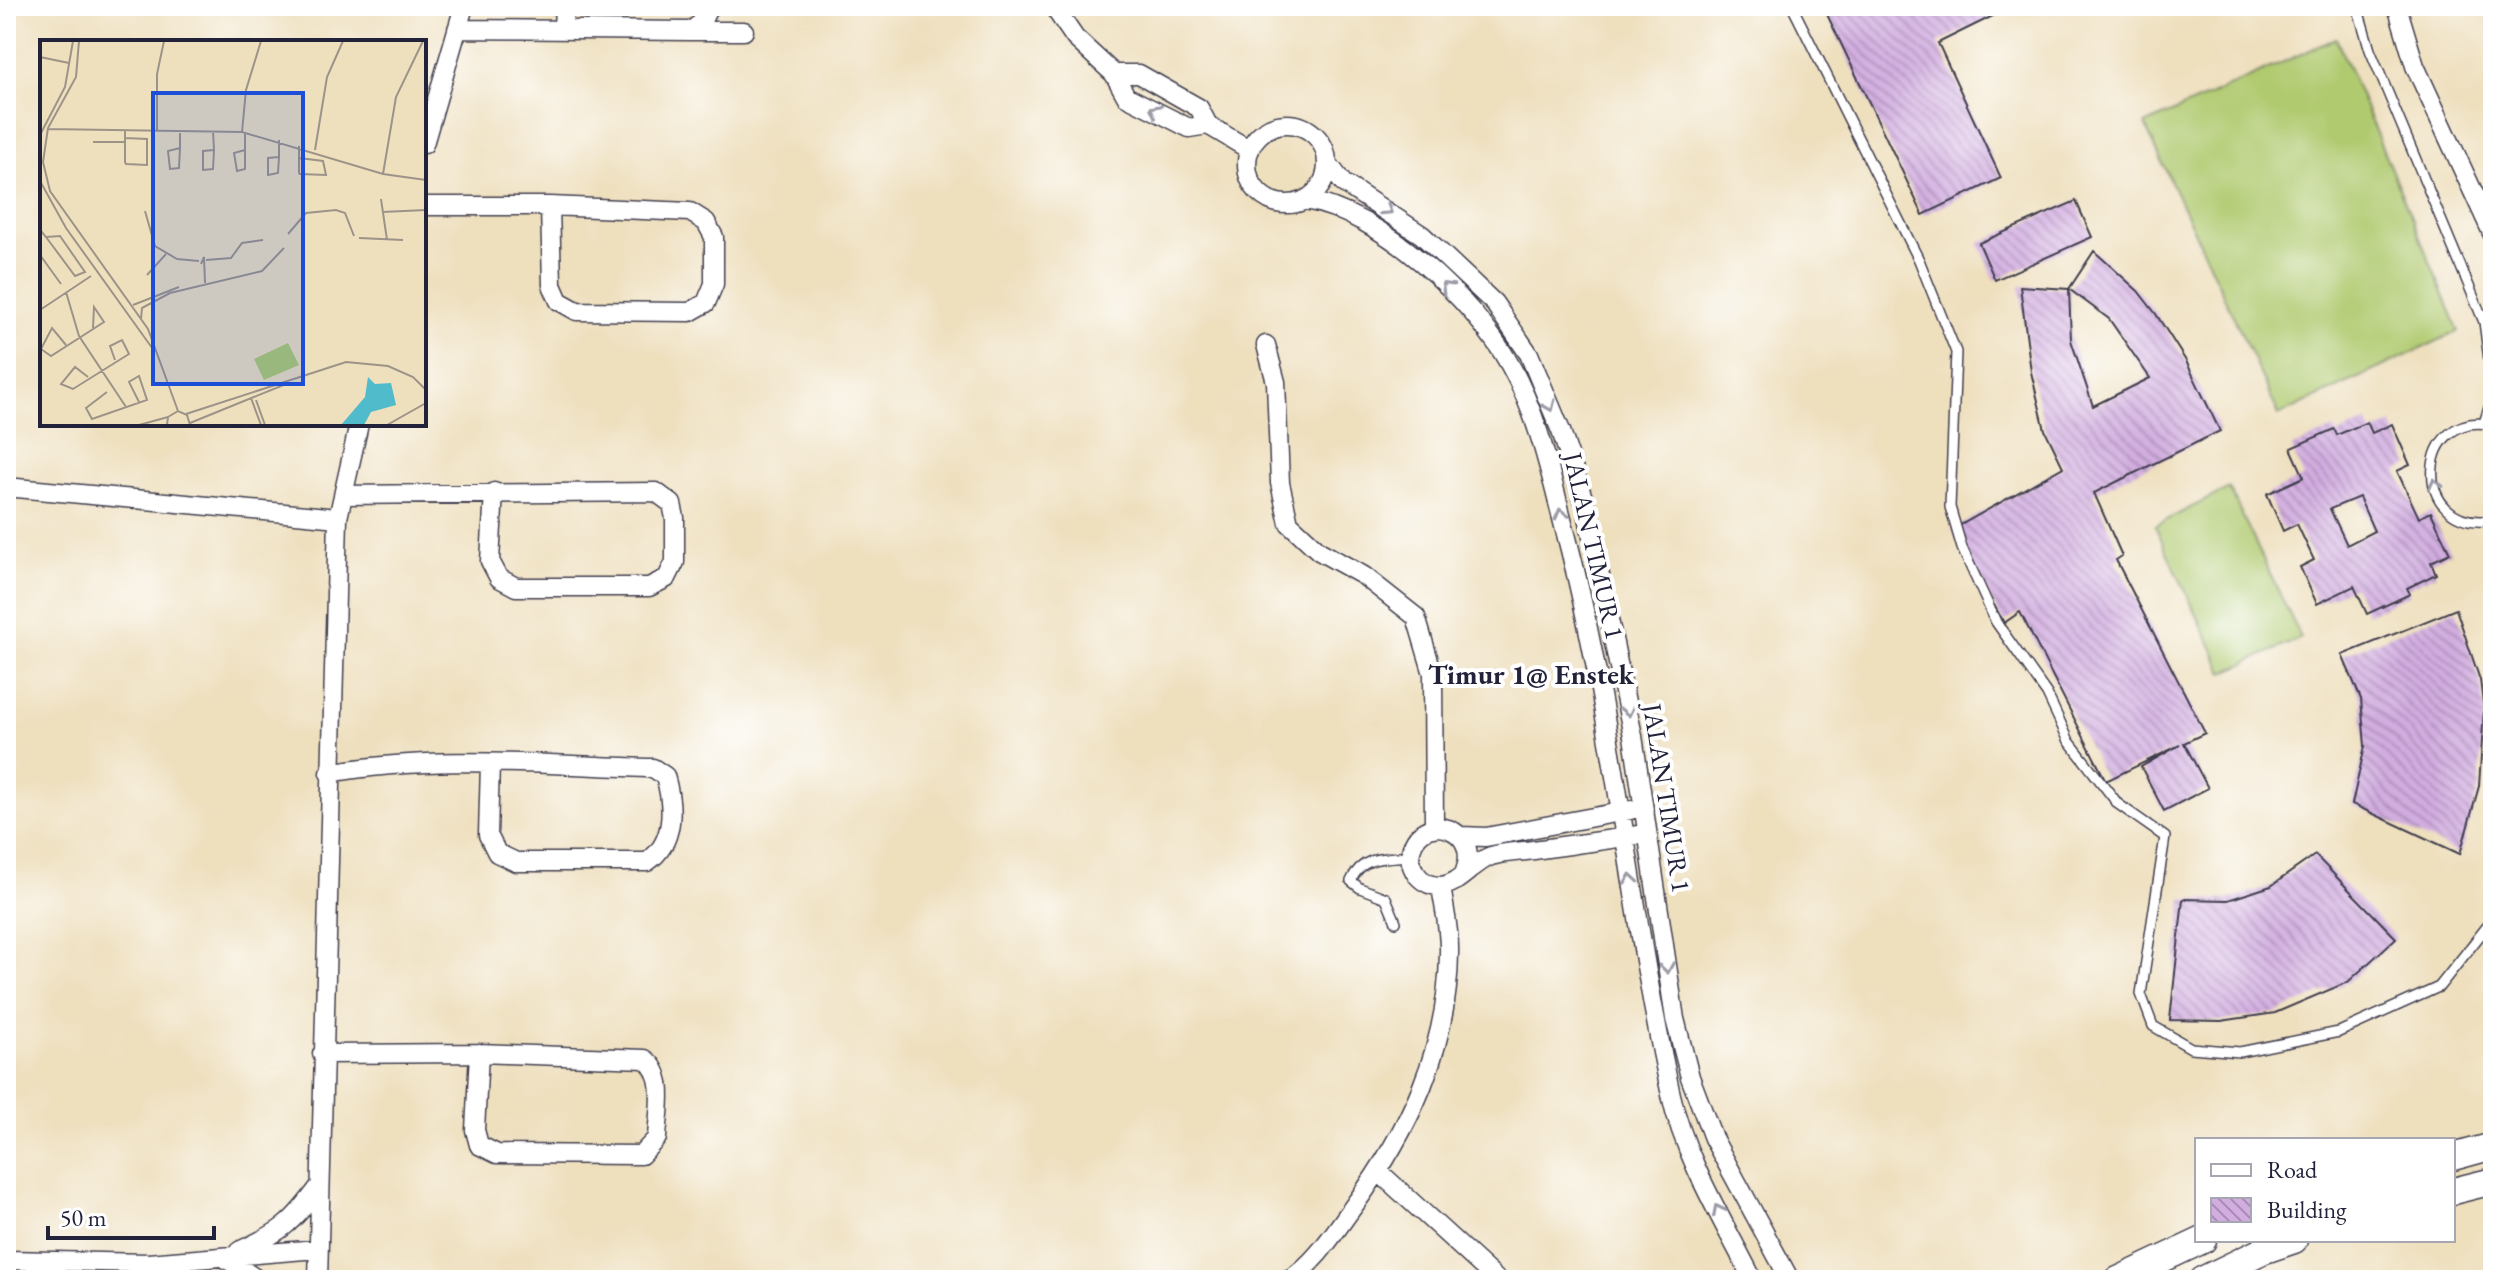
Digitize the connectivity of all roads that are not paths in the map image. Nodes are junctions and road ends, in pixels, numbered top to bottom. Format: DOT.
graph roads {
  1 [pos="464,6"];
  2 [pos="564,6"];
  3 [pos="709,6"];
  4 [pos="1053,6"];
  5 [pos="1792,6"];
  6 [pos="2357,6"];
  7 [pos="2397,6"];
  8 [pos="457,29"];
  9 [pos="563,30"];
  10 [pos="691,31"];
  11 [pos="744,31"];
  12 [pos="426,137"];
  13 [pos="1250,150"];
  14 [pos="1327,162"];
  15 [pos="1305,200"];
  16 [pos="426,206"];
  17 [pos="550,206"];
  18 [pos="2493,235"];
  19 [pos="1266,345"];
  20 [pos="2493,393"];
  21 [pos="2489,424"];
  22 [pos="359,426"];
  23 [pos="6,487"];
  24 [pos="494,492"];
  25 [pos="343,495"];
  26 [pos="338,518"];
  27 [pos="2492,521"];
  28 [pos="490,763"];
  29 [pos="329,773"];
  30 [pos="1642,808"];
  31 [pos="1620,813"];
  32 [pos="1434,828"];
  33 [pos="1645,833"];
  34 [pos="1461,836"];
  35 [pos="1624,837"];
  36 [pos="1410,856"];
  37 [pos="1465,871"];
  38 [pos="1441,886"];
  39 [pos="2493,919"];
  40 [pos="1396,922"];
  41 [pos="479,1053"];
  42 [pos="322,1054"];
  43 [pos="2493,1146"];
  44 [pos="2455,1156"];
  45 [pos="1379,1172"];
  46 [pos="2493,1181"];
  47 [pos="319,1187"];
  48 [pos="2455,1190"];
  49 [pos="2199,1242"];
  50 [pos="2288,1242"];
  51 [pos="317,1249"];
  52 [pos="225,1258"];
  53 [pos="6,1260"];
  54 [pos="147,1271"];
  55 [pos="258,1280"];
  56 [pos="318,1280"];
  57 [pos="1289,1280"];
  58 [pos="1497,1280"];
  59 [pos="1753,1280"];
  60 [pos="1790,1280"];
  61 [pos="2118,1280"];
  62 [pos="2202,1280"];
  1 -- 8 [label="street"];
  2 -- 9 [label="street"];
  3 -- 10 [label="street"];
  4 -- 13 [label="street"];
  5 -- 39 [label="lane"];
  6 -- 20 [label="lane"];
  7 -- 18 [label="street"];
  8 -- 9 [label="street"];
  8 -- 12 [label="street"];
  9 -- 10 [label="street"];
  10 -- 11 [label="street"];
  13 -- 14 [label="street"];
  13 -- 15 [label="street"];
  14 -- 15 [label="street"];
  14 -- 30 [label="street, JALAN TIMUR 1, one-way"];
  31 -- 15 [label="street, JALAN TIMUR 1, one-way"];
  16 -- 17 [label="street"];
  17 -- 17 [label="street"];
  19 -- 32 [label="street"];
  20 -- 21 [label="lane"];
  27 -- 21 [label="lane, one-way"];
  22 -- 25 [label="street"];
  23 -- 26 [label="street"];
  24 -- 24 [label="street"];
  24 -- 25 [label="street"];
  25 -- 26 [label="street"];
  26 -- 29 [label="street"];
  28 -- 28 [label="street"];
  28 -- 29 [label="street"];
  29 -- 42 [label="street"];
  30 -- 31 [label="street"];
  30 -- 33 [label="street, JALAN TIMUR 1"];
  31 -- 34 [label="street"];
  31 -- 35 [label="street, JALAN TIMUR 1"];
  32 -- 34 [label="street"];
  32 -- 36 [label="street"];
  33 -- 35 [label="street"];
  33 -- 60 [label="street, JALAN TIMUR 1, one-way"];
  34 -- 37 [label="street"];
  35 -- 37 [label="street"];
  59 -- 35 [label="street, JALAN TIMUR 1, one-way"];
  36 -- 38 [label="street"];
  36 -- 40 [label="lane"];
  37 -- 38 [label="street"];
  38 -- 45 [label="street"];
  41 -- 41 [label="street"];
  41 -- 42 [label="street"];
  42 -- 47 [label="street"];
  43 -- 44 [label="main road"];
  45 -- 57 [label="street"];
  45 -- 58 [label="street"];
  46 -- 48 [label="main road"];
  47 -- 51 [label="street"];
  47 -- 52 [label="street"];
  49 -- 61 [label="main road"];
  50 -- 62 [label="main road"];
  51 -- 52 [label="street"];
  51 -- 56 [label="street"];
  52 -- 54 [label="street"];
  52 -- 55 [label="street"];
  53 -- 54 [label="street"];
}
